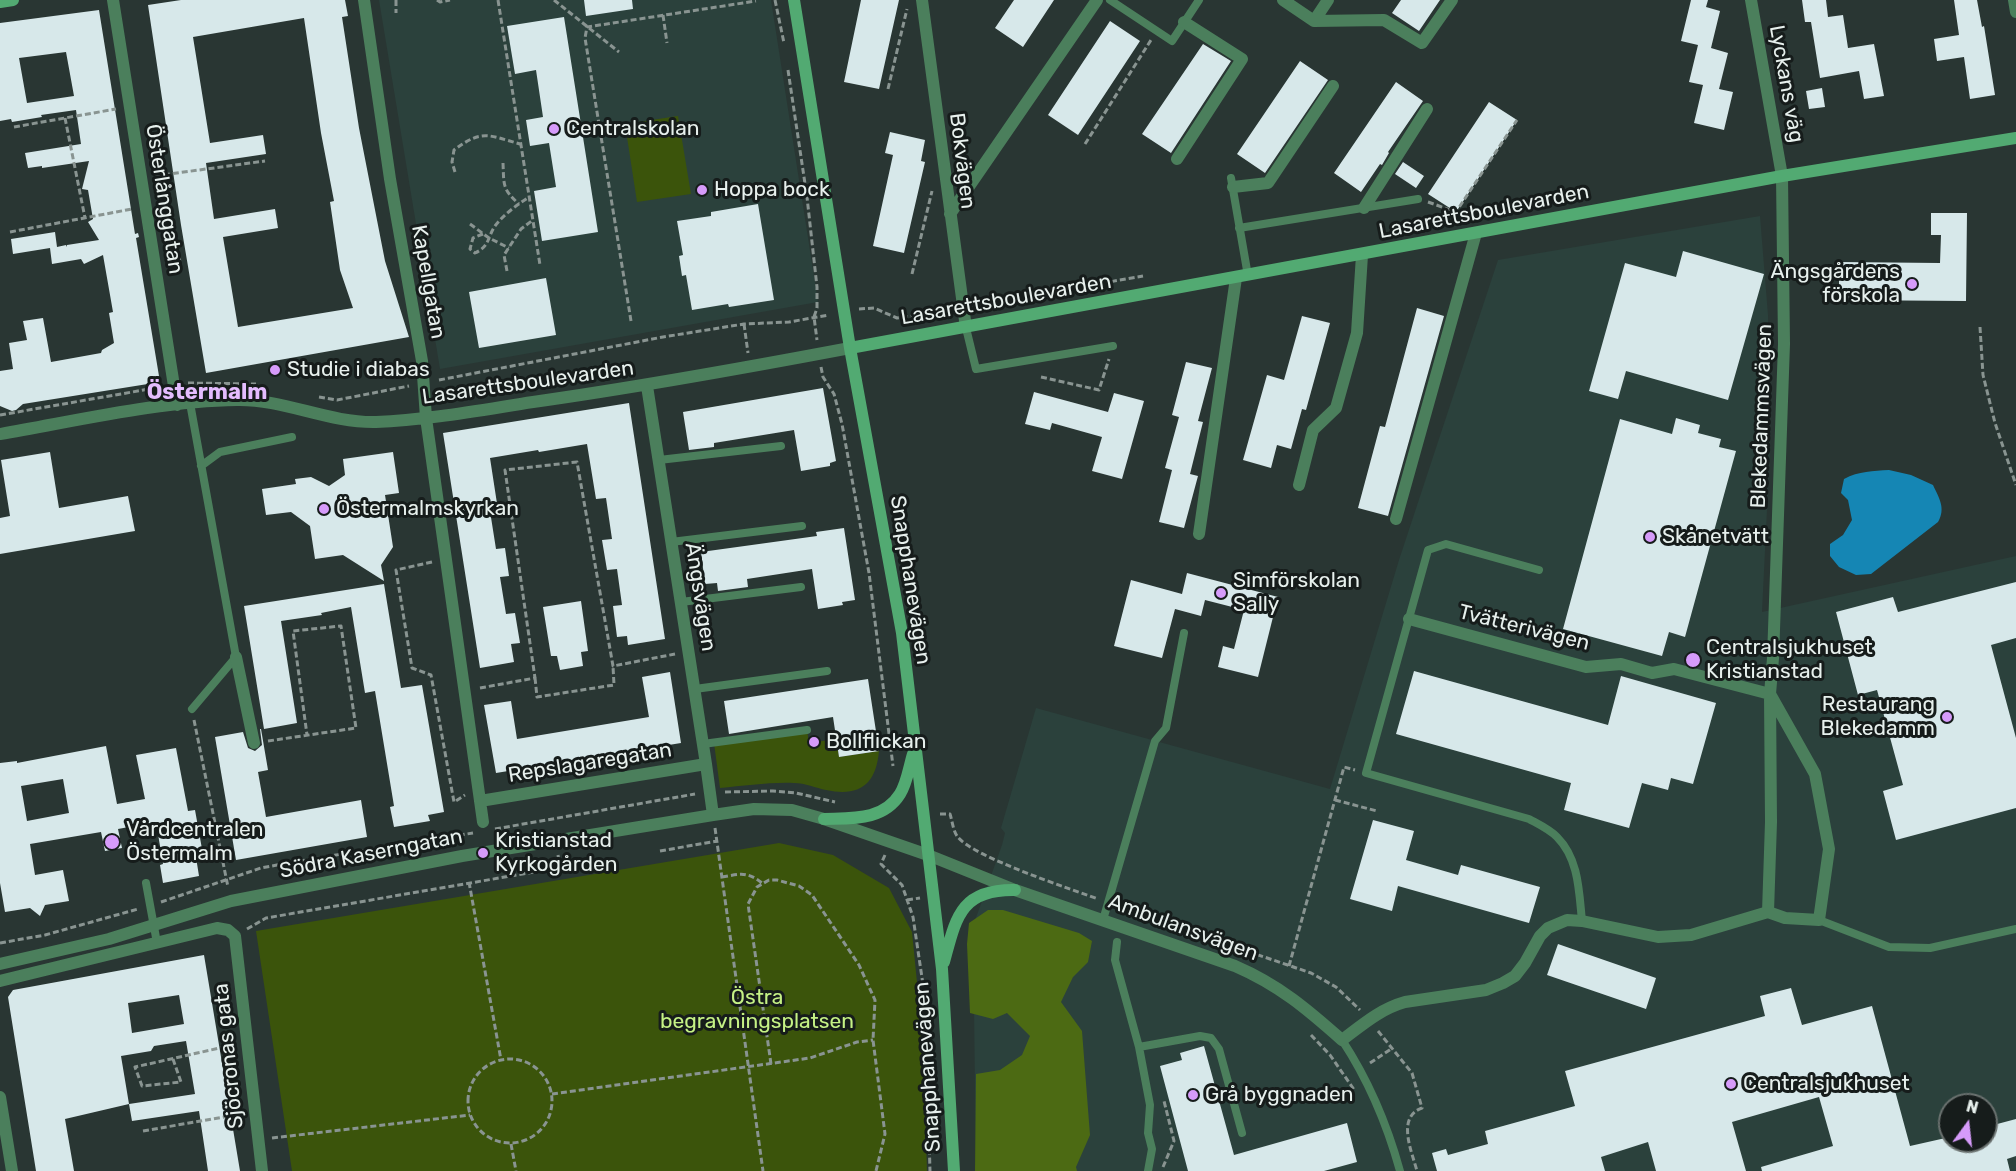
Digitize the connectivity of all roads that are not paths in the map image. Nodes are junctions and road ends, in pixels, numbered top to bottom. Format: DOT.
graph roads {
  1 [pos="13,0"];
  2 [pos="113,0"];
  3 [pos="364,0"];
  4 [pos="794,0"];
  5 [pos="922,0"];
  6 [pos="1098,0"];
  7 [pos="1110,0"];
  8 [pos="1199,0"];
  9 [pos="1283,0"];
  10 [pos="1328,0"];
  11 [pos="1452,0"];
  12 [pos="1751,0"];
  13 [pos="2014,0"];
  14 [pos="0,2"];
  15 [pos="2016,12"];
  16 [pos="1314,21"];
  17 [pos="1184,22"];
  18 [pos="1333,86"];
  19 [pos="1427,109"];
  20 [pos="2016,138"];
  21 [pos="1177,159"];
  22 [pos="1782,176"];
  23 [pos="1232,182"];
  24 [pos="1418,199"];
  25 [pos="1364,208"];
  26 [pos="950,214"];
  27 [pos="1239,228"];
  28 [pos="1476,233"];
  29 [pos="1362,255"];
  30 [pos="1242,277"];
  31 [pos="966,328"];
  32 [pos="1113,346"];
  33 [pos="850,348"];
  34 [pos="647,386"];
  35 [pos="190,403"];
  36 [pos="177,405"];
  37 [pos="426,418"];
  38 [pos="0,434"];
  39 [pos="292,437"];
  40 [pos="781,446"];
  41 [pos="659,460"];
  42 [pos="201,466"];
  43 [pos="1299,484"];
  44 [pos="1396,519"];
  45 [pos="802,526"];
  46 [pos="1199,534"];
  47 [pos="672,542"];
  48 [pos="1539,570"];
  49 [pos="801,587"];
  50 [pos="681,602"];
  51 [pos="1408,619"];
  52 [pos="1184,633"];
  53 [pos="236,657"];
  54 [pos="827,671"];
  55 [pos="695,689"];
  56 [pos="1770,694"];
  57 [pos="192,709"];
  58 [pos="807,730"];
  59 [pos="254,742"];
  60 [pos="703,744"];
  61 [pos="915,747"];
  62 [pos="706,764"];
  63 [pos="480,801"];
  64 [pos="713,815"];
  65 [pos="824,819"];
  66 [pos="488,826"];
  67 [pos="928,855"];
  68 [pos="146,883"];
  69 [pos="1015,890"];
  70 [pos="1768,912"];
  71 [pos="1103,920"];
  72 [pos="1819,920"];
  73 [pos="1582,921"];
  74 [pos="154,926"];
  75 [pos="2016,929"];
  76 [pos="1117,942"];
  77 [pos="158,943"];
  78 [pos="0,964"];
  79 [pos="942,969"];
  80 [pos="0,981"];
  81 [pos="1342,1041"];
  82 [pos="1138,1047"];
  83 [pos="0,1097"];
  84 [pos="1242,1133"];
  85 [pos="12,1171"];
  86 [pos="262,1171"];
  87 [pos="954,1171"];
  88 [pos="1148,1171"];
  89 [pos="1400,1171"];
  1 -- 14 [label="main road"];
  2 -- 36 [label="street, Österlånggatan"];
  3 -- 37 [label="street, Kapellgatan"];
  4 -- 33 [label="main road, Snapphanevägen"];
  5 -- 26 [label="street, Bokvägen"];
  6 -- 26 [label="street"];
  7 -- 17 [label="lane"];
  8 -- 17 [label="lane"];
  9 -- 16 [label="street"];
  10 -- 16 [label="street"];
  11 -- 16 [label="street"];
  12 -- 22 [label="street, Lyckans väg"];
  13 -- 15 [label="street"];
  17 -- 21 [label="street"];
  18 -- 23 [label="street"];
  19 -- 25 [label="street"];
  20 -- 22 [label="main road, Lasarettsboulevarden"];
  22 -- 28 [label="main road, Lasarettsboulevarden"];
  22 -- 56 [label="street, Blekedammsvägen"];
  23 -- 27 [label="lane"];
  24 -- 25 [label="lane"];
  25 -- 27 [label="lane"];
  26 -- 31 [label="street, Bokvägen"];
  27 -- 30 [label="lane"];
  28 -- 29 [label="main road, Lasarettsboulevarden"];
  28 -- 44 [label="street"];
  29 -- 30 [label="main road, Lasarettsboulevarden"];
  29 -- 43 [label="street"];
  30 -- 31 [label="main road, Lasarettsboulevarden"];
  30 -- 46 [label="street"];
  31 -- 32 [label="lane"];
  31 -- 33 [label="main road, Lasarettsboulevarden"];
  33 -- 34 [label="street, Lasarettsboulevarden"];
  33 -- 61 [label="main road, Snapphanevägen"];
  34 -- 37 [label="street, Lasarettsboulevarden"];
  34 -- 41 [label="street, Ängsvägen"];
  35 -- 36 [label="street, Lasarettsboulevarden"];
  35 -- 37 [label="street, Lasarettsboulevarden"];
  35 -- 42 [label="lane"];
  36 -- 38 [label="street, Lasarettsboulevarden"];
  37 -- 63 [label="street, Kapellgatan"];
  39 -- 42 [label="lane"];
  40 -- 41 [label="lane"];
  41 -- 47 [label="street, Ängsvägen"];
  42 -- 53 [label="lane"];
  45 -- 47 [label="lane"];
  47 -- 50 [label="street, Ängsvägen"];
  48 -- 51 [label="lane"];
  49 -- 50 [label="lane"];
  50 -- 55 [label="street, Ängsvägen"];
  51 -- 56 [label="street, Tvätterivägen"];
  51 -- 73 [label="lane"];
  52 -- 71 [label="lane"];
  53 -- 57 [label="lane"];
  53 -- 59 [label="street"];
  54 -- 55 [label="lane"];
  55 -- 60 [label="street, Ängsvägen"];
  56 -- 70 [label="street, Blekedammsvägen"];
  56 -- 72 [label="street"];
  58 -- 60 [label="lane"];
  60 -- 62 [label="street, Ängsvägen"];
  61 -- 65 [label="main road"];
  61 -- 67 [label="main road, Snapphanevägen"];
  62 -- 63 [label="street, Repslagaregatan"];
  62 -- 64 [label="street, Ängsvägen"];
  63 -- 66 [label="street, Kapellgatan"];
  64 -- 65 [label="street, Södra Kaserngatan"];
  64 -- 74 [label="street, Södra Kaserngatan"];
  65 -- 67 [label="street, Södra Kaserngatan"];
  67 -- 69 [label="street, Ambulansvägen"];
  67 -- 79 [label="main road, Snapphanevägen"];
  68 -- 74 [label="lane"];
  69 -- 71 [label="street, Ambulansvägen"];
  69 -- 79 [label="main road"];
  70 -- 72 [label="street"];
  70 -- 73 [label="street"];
  71 -- 81 [label="street, Ambulansvägen"];
  72 -- 75 [label="lane"];
  73 -- 81 [label="street"];
  74 -- 77 [label="lane"];
  74 -- 78 [label="street, Södra Kaserngatan"];
  76 -- 82 [label="lane"];
  77 -- 80 [label="street"];
  77 -- 86 [label="street, Sjöcronas gata"];
  79 -- 87 [label="main road, Snapphanevägen"];
  81 -- 89 [label="lane, Ambulansvägen"];
  82 -- 84 [label="lane"];
  82 -- 88 [label="lane"];
  83 -- 85 [label="street"];
}
